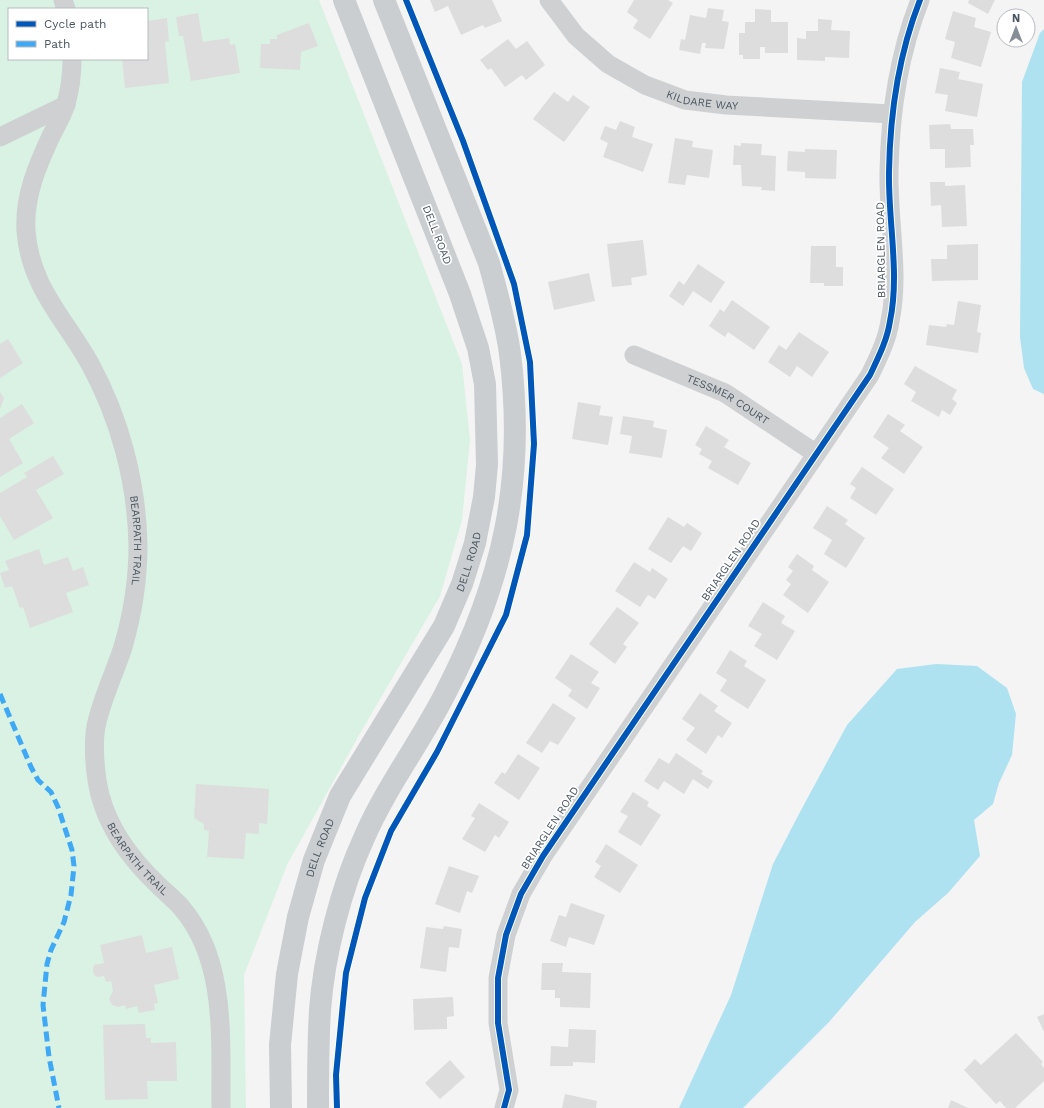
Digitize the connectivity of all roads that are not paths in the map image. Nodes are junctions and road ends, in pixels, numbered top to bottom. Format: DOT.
graph roads {
  1 [pos="344,0"];
  2 [pos="384,0"];
  3 [pos="549,0"];
  4 [pos="920,0"];
  5 [pos="72,60"];
  6 [pos="66,105"];
  7 [pos="892,114"];
  8 [pos="0,137"];
  9 [pos="634,355"];
  10 [pos="815,454"];
  11 [pos="221,1108"];
  12 [pos="280,1108"];
  13 [pos="318,1108"];
  14 [pos="504,1108"];
  1 -- 12 [label="main road, DELL ROAD"];
  2 -- 13 [label="main road"];
  3 -- 7 [label="street, KILDARE WAY"];
  4 -- 7 [label="street, BRIARGLEN ROAD"];
  5 -- 6 [label="street, BEARPATH TRAIL"];
  6 -- 8 [label="street"];
  6 -- 11 [label="street, BEARPATH TRAIL"];
  7 -- 10 [label="street, BRIARGLEN ROAD"];
  9 -- 10 [label="street, TESSMER COURT"];
  10 -- 14 [label="street, BRIARGLEN ROAD"];
}
